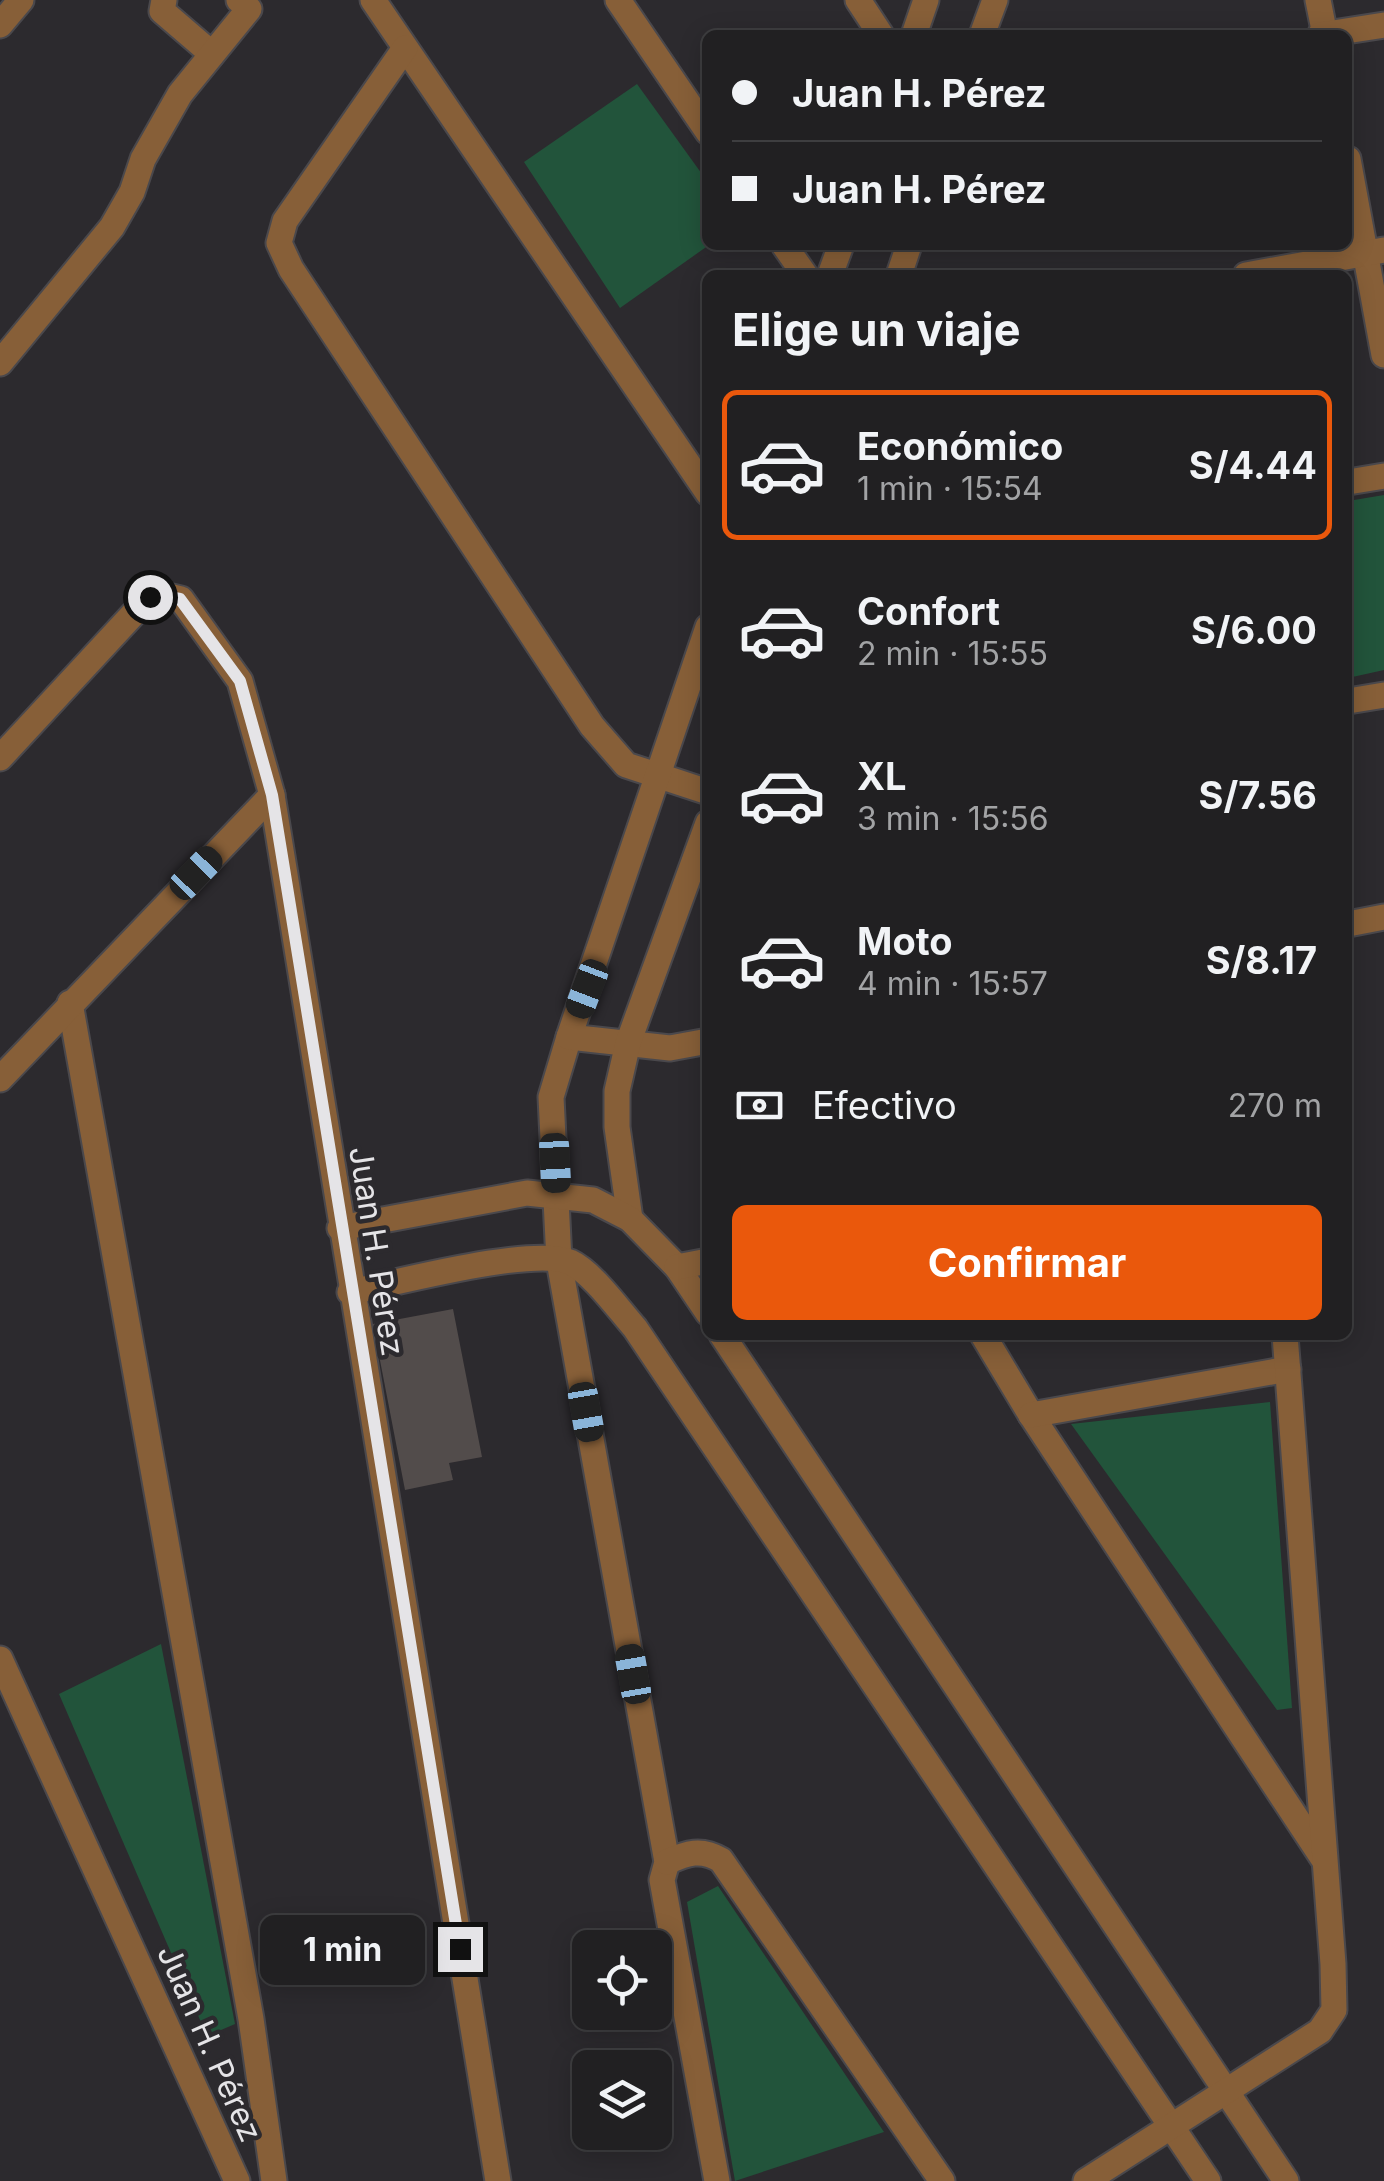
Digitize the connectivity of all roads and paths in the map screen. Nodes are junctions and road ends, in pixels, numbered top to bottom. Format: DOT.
graph roads {
  1 [pos="21,0"];
  2 [pos="164,0"];
  3 [pos="239,0"];
  4 [pos="373,0"];
  5 [pos="618,0"];
  6 [pos="858,0"];
  7 [pos="926,0"];
  8 [pos="994,0"];
  9 [pos="1318,0"];
  10 [pos="0,25"];
  11 [pos="1384,25"];
  12 [pos="878,30"];
  13 [pos="916,30"];
  14 [pos="984,30"];
  15 [pos="1322,30"];
  16 [pos="1352,30"];
  17 [pos="405,48"];
  18 [pos="212,54"];
  19 [pos="702,123"];
  20 [pos="1352,172"];
  21 [pos="1374,252"];
  22 [pos="1274,270"];
  23 [pos="1384,355"];
  24 [pos="0,362"];
  25 [pos="1384,476"];
  26 [pos="1352,481"];
  27 [pos="702,484"];
  28 [pos="702,644"];
  29 [pos="1384,695"];
  30 [pos="1352,700"];
  31 [pos="0,758"];
  32 [pos="656,776"];
  33 [pos="702,790"];
  34 [pos="272,795"];
  35 [pos="702,839"];
  36 [pos="1384,917"];
  37 [pos="1352,923"];
  38 [pos="70,1003"];
  39 [pos="568,1037"];
  40 [pos="702,1041"];
  41 [pos="628,1044"];
  42 [pos="0,1079"];
  43 [pos="557,1196"];
  44 [pos="630,1219"];
  45 [pos="340,1228"];
  46 [pos="559,1261"];
  47 [pos="702,1262"];
  48 [pos="676,1267"];
  49 [pos="350,1292"];
  50 [pos="702,1304"];
  51 [pos="725,1340"];
  52 [pos="986,1340"];
  53 [pos="1285,1340"];
  54 [pos="1288,1369"];
  55 [pos="1030,1415"];
  56 [pos="0,1659"];
  57 [pos="667,1862"];
  58 [pos="1327,1864"];
  59 [pos="1226,2091"];
  60 [pos="1171,2126"];
  61 [pos="237,2181"];
  62 [pos="274,2181"];
  63 [pos="498,2181"];
  64 [pos="717,2181"];
  65 [pos="942,2181"];
  66 [pos="1086,2181"];
  67 [pos="1208,2181"];
  68 [pos="1286,2181"];
  1 -- 10 [label="street"];
  2 -- 18 [label="street"];
  3 -- 18 [label="street"];
  4 -- 17 [label="street"];
  5 -- 19 [label="street"];
  6 -- 12 [label="street"];
  7 -- 13 [label="street"];
  8 -- 14 [label="street"];
  9 -- 15 [label="street"];
  11 -- 16 [label="street"];
  17 -- 27 [label="street"];
  17 -- 32 [label="street"];
  18 -- 24 [label="street"];
  20 -- 21 [label="street"];
  21 -- 22 [label="street"];
  21 -- 23 [label="street"];
  25 -- 26 [label="street"];
  28 -- 32 [label="street"];
  29 -- 30 [label="street"];
  31 -- 34 [label="street, Juan H. Pérez"];
  32 -- 33 [label="street"];
  32 -- 39 [label="street"];
  34 -- 38 [label="street"];
  34 -- 45 [label="street, Juan H. Pérez"];
  35 -- 41 [label="street"];
  36 -- 37 [label="street"];
  38 -- 42 [label="street"];
  38 -- 62 [label="street"];
  39 -- 41 [label="street"];
  39 -- 43 [label="street"];
  40 -- 41 [label="street"];
  41 -- 44 [label="street"];
  43 -- 44 [label="street"];
  43 -- 45 [label="street"];
  43 -- 46 [label="street"];
  44 -- 48 [label="street"];
  45 -- 49 [label="street, Juan H. Pérez"];
  46 -- 49 [label="street"];
  46 -- 57 [label="street"];
  46 -- 60 [label="street"];
  47 -- 48 [label="street"];
  48 -- 50 [label="street"];
  49 -- 63 [label="street, Juan H. Pérez"];
  51 -- 59 [label="street"];
  52 -- 55 [label="street"];
  53 -- 54 [label="street"];
  54 -- 55 [label="street"];
  54 -- 58 [label="street"];
  55 -- 58 [label="street"];
  56 -- 61 [label="street, Juan H. Pérez"];
  57 -- 64 [label="street"];
  57 -- 65 [label="street"];
  58 -- 59 [label="street"];
  59 -- 60 [label="street"];
  59 -- 68 [label="street"];
  60 -- 66 [label="street"];
  60 -- 67 [label="street"];
}
